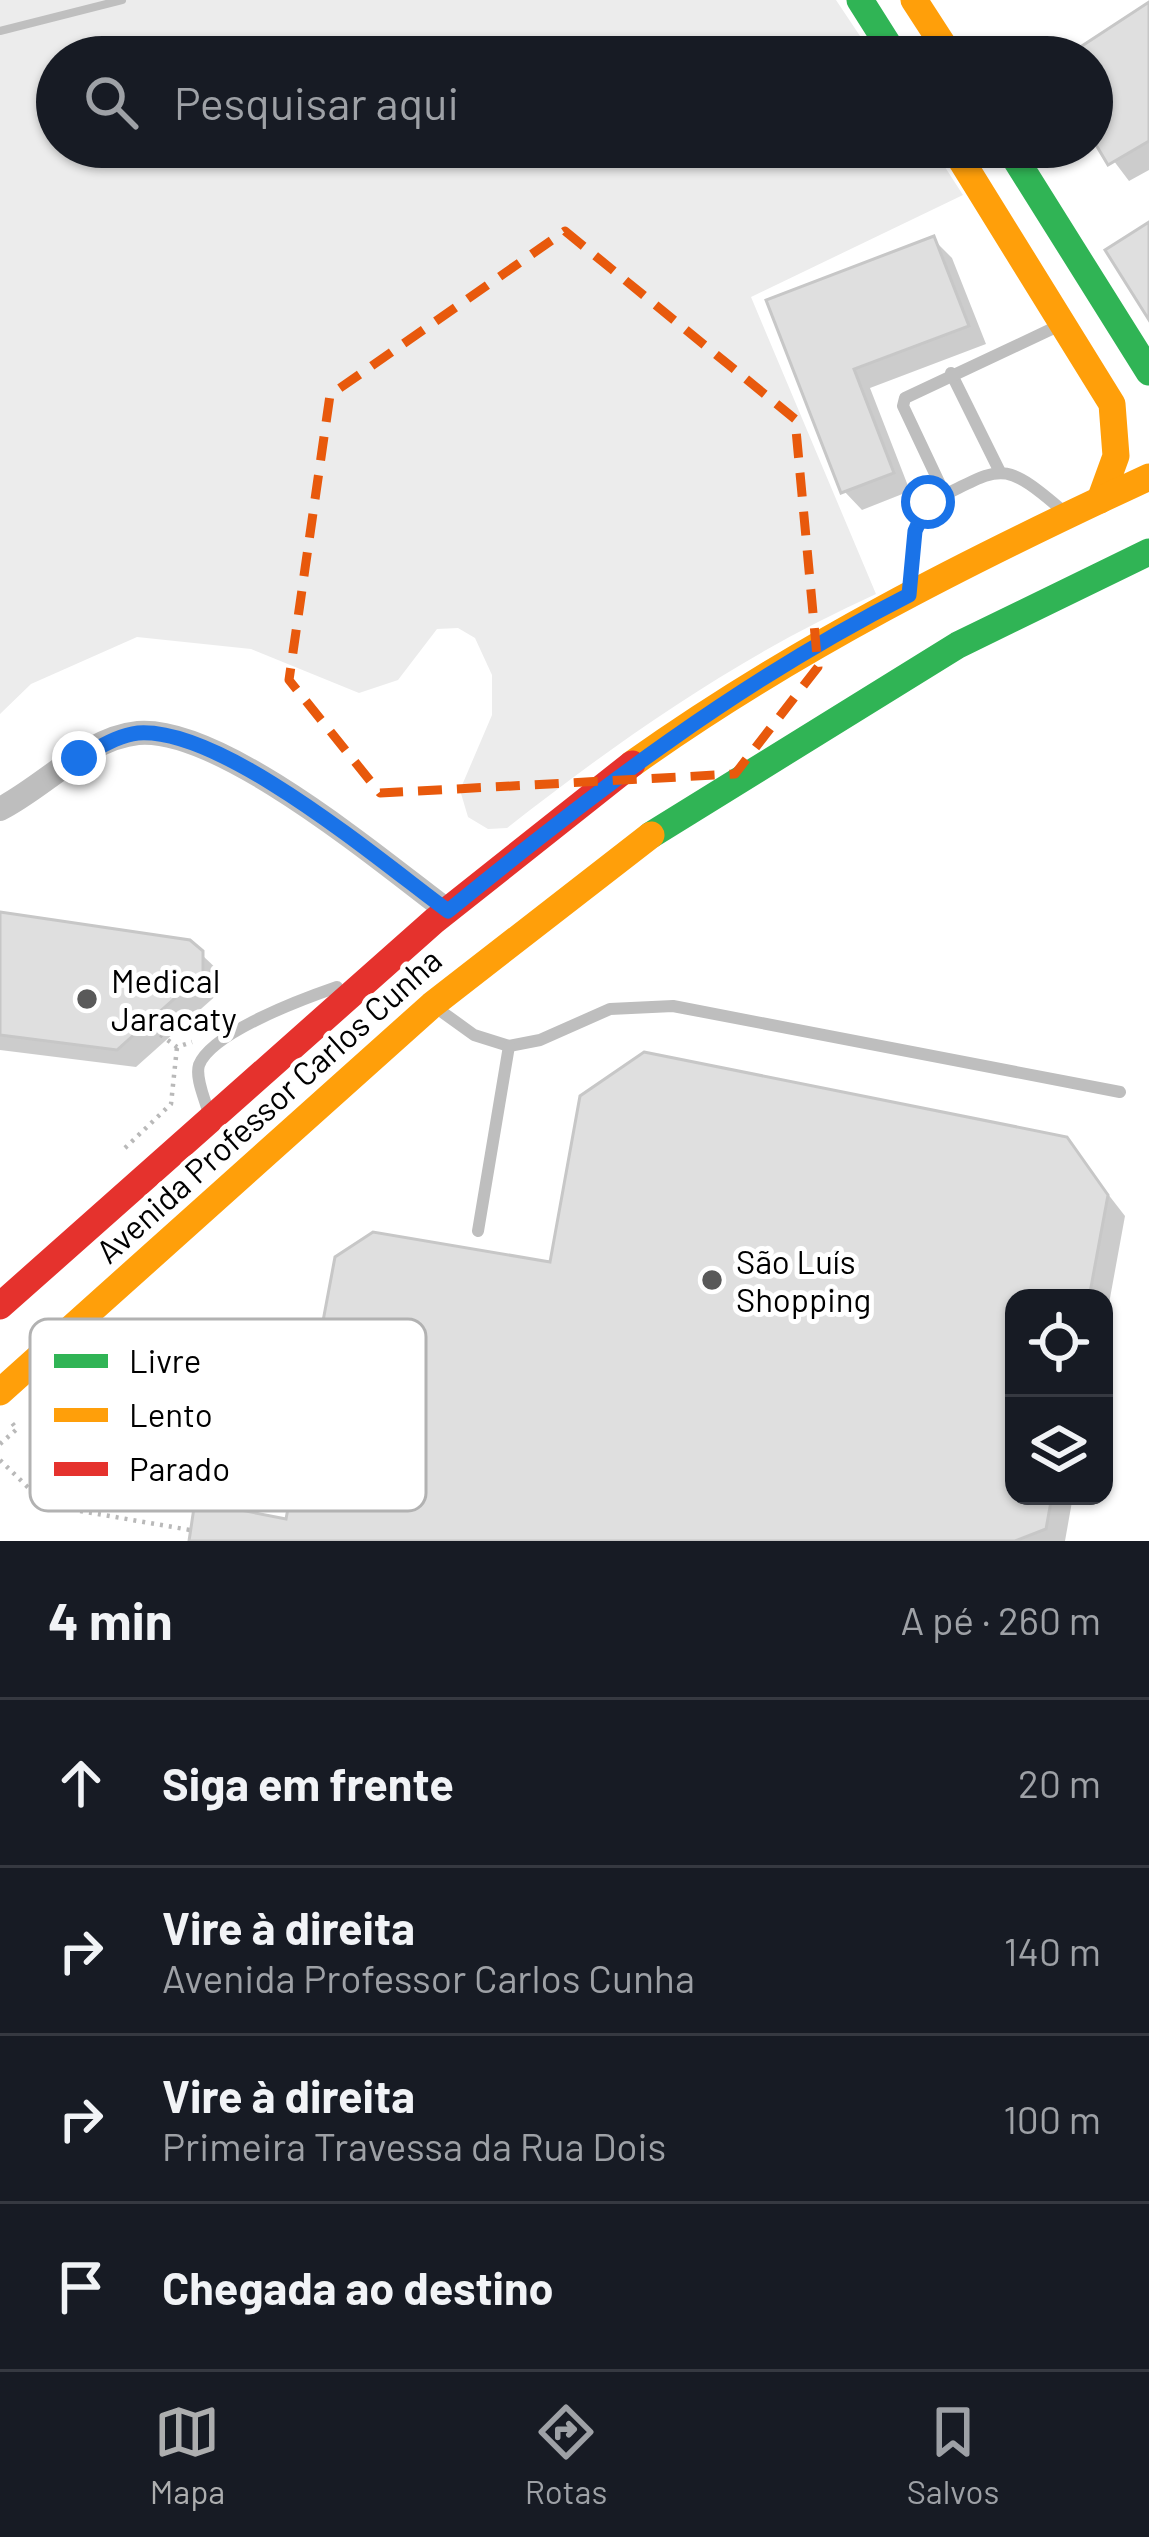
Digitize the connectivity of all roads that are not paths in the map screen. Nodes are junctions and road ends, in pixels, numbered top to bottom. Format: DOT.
graph roads {
  1 [pos="902,0"];
  2 [pos="914,0"];
  3 [pos="866,9"];
  4 [pos="883,36"];
  5 [pos="937,36"];
  6 [pos="966,168"];
  7 [pos="1022,168"];
  8 [pos="1065,323"];
  9 [pos="1149,372"];
  10 [pos="951,373"];
  11 [pos="998,470"];
  12 [pos="1149,477"];
  13 [pos="945,495"];
  14 [pos="1100,500"];
  15 [pos="1068,516"];
  16 [pos="1149,552"];
  17 [pos="909,595"];
  18 [pos="0,808"];
  19 [pos="448,911"];
  20 [pos="383,970"];
  21 [pos="432,1005"];
  22 [pos="509,1046"];
  23 [pos="1120,1092"];
  24 [pos="212,1122"];
  25 [pos="478,1231"];
  26 [pos="0,1306"];
  27 [pos="97,1319"];
  28 [pos="30,1382"];
  29 [pos="4,1406"];
  1 -- 3 [label="main road"];
  2 -- 5 [label="main road"];
  3 -- 4 [label="main road"];
  6 -- 8 [label="main road"];
  7 -- 9 [label="main road"];
  8 -- 10 [label="lane"];
  8 -- 14 [label="main road"];
  10 -- 11 [label="lane"];
  10 -- 13 [label="lane"];
  11 -- 13 [label="lane"];
  11 -- 15 [label="lane"];
  12 -- 14 [label="main road, Avenida Professor Carlos Cunha"];
  13 -- 17 [label="lane"];
  14 -- 15 [label="main road, Avenida Professor Carlos Cunha"];
  15 -- 17 [label="main road, Avenida Professor Carlos Cunha"];
  16 -- 21 [label="main road, Avenida Professor Carlos Cunha"];
  17 -- 19 [label="main road, Avenida Professor Carlos Cunha"];
  18 -- 19 [label="street"];
  19 -- 20 [label="main road, Avenida Professor Carlos Cunha"];
  20 -- 24 [label="main road, Avenida Professor Carlos Cunha"];
  20 -- 24 [label="lane"];
  21 -- 22 [label="lane"];
  21 -- 27 [label="main road, Avenida Professor Carlos Cunha"];
  22 -- 23 [label="lane"];
  22 -- 25 [label="lane"];
  24 -- 26 [label="main road, Avenida Professor Carlos Cunha"];
  28 -- 29 [label="main road, Avenida Professor Carlos Cunha"];
}
